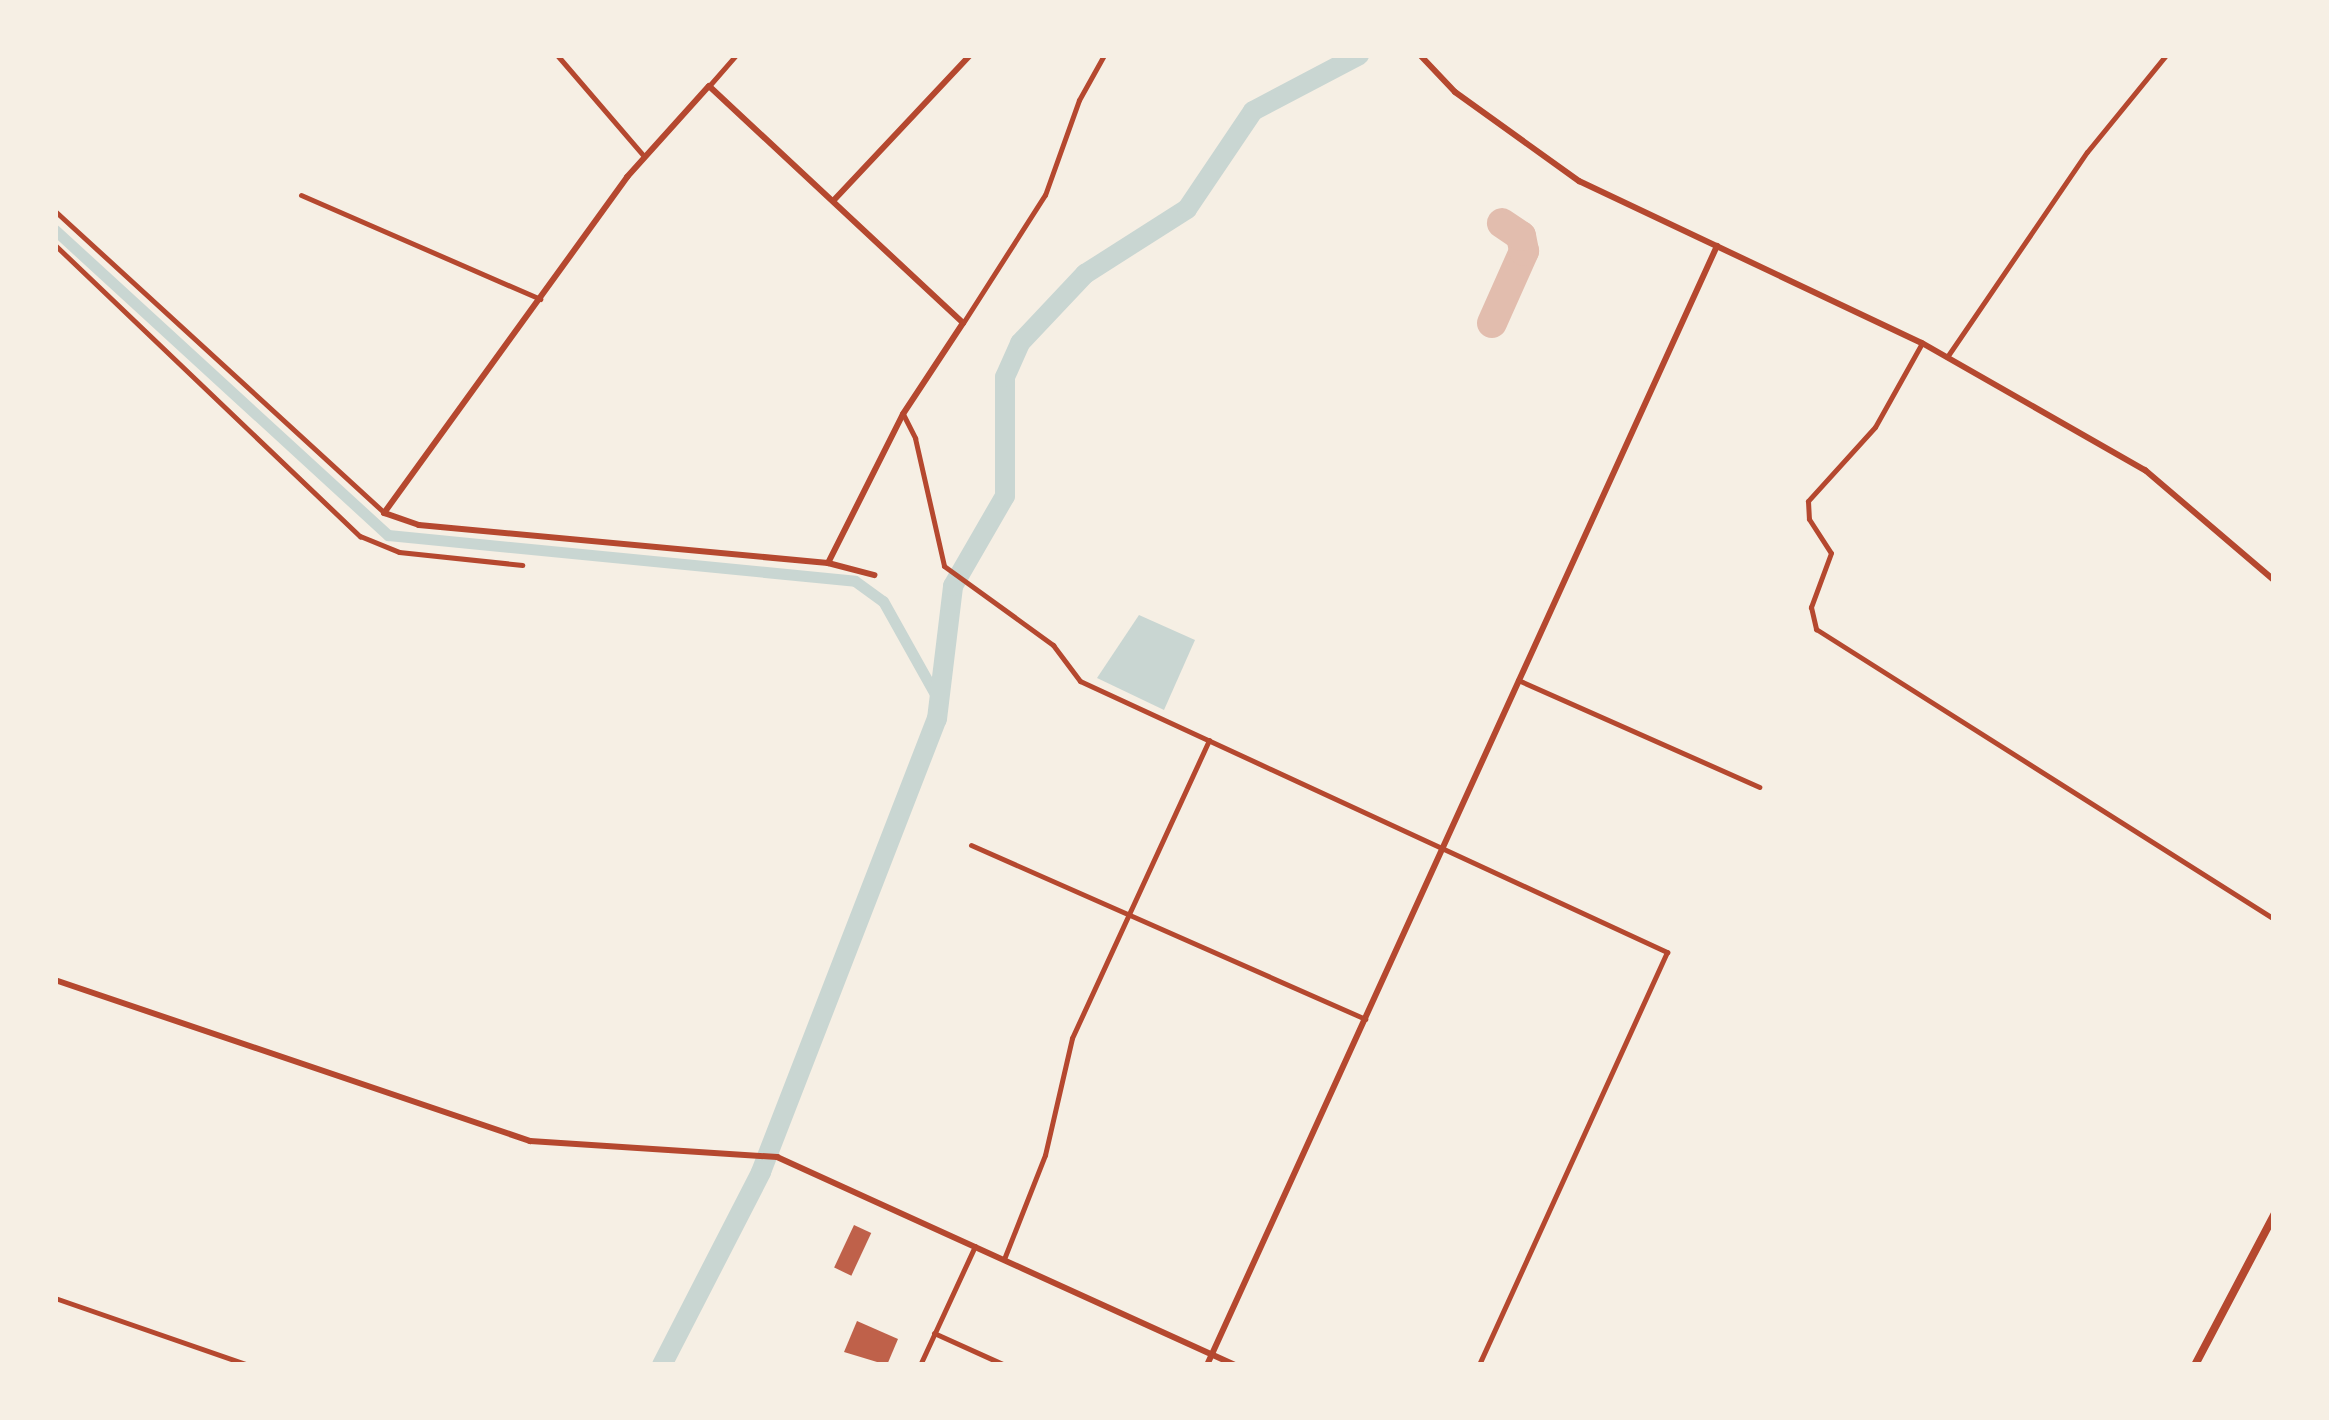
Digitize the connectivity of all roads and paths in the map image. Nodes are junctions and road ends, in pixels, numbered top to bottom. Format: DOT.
graph roads {
  1 [pos="558,55"];
  2 [pos="736,55"];
  3 [pos="970,55"];
  4 [pos="1104,55"];
  5 [pos="1420,55"];
  6 [pos="2166,55"];
  7 [pos="708,86"];
  8 [pos="644,156"];
  9 [pos="301,195"];
  10 [pos="834,200"];
  11 [pos="55,212"];
  12 [pos="55,245"];
  13 [pos="1717,246"];
  14 [pos="540,299"];
  15 [pos="963,323"];
  16 [pos="1922,343"];
  17 [pos="1947,356"];
  18 [pos="903,414"];
  19 [pos="384,513"];
  20 [pos="828,562"];
  21 [pos="522,565"];
  22 [pos="874,574"];
  23 [pos="2273,575"];
  24 [pos="1518,680"];
  25 [pos="1209,740"];
  26 [pos="1759,787"];
  27 [pos="971,845"];
  28 [pos="1442,848"];
  29 [pos="1130,913"];
  30 [pos="2274,919"];
  31 [pos="55,980"];
  32 [pos="1365,1019"];
  33 [pos="2274,1215"];
  34 [pos="975,1246"];
  35 [pos="1004,1259"];
  36 [pos="55,1298"];
  37 [pos="934,1333"];
  38 [pos="1212,1354"];
  39 [pos="249,1365"];
  40 [pos="920,1365"];
  41 [pos="1004,1365"];
  42 [pos="1207,1365"];
  43 [pos="1235,1365"];
  44 [pos="1479,1365"];
  45 [pos="2194,1365"];
  1 -- 8 [label="street"];
  2 -- 7 [label="street"];
  3 -- 10 [label="street"];
  4 -- 15 [label="street"];
  5 -- 13 [label="street"];
  6 -- 17 [label="street"];
  7 -- 8 [label="street"];
  7 -- 10 [label="street"];
  8 -- 14 [label="street"];
  9 -- 14 [label="street"];
  10 -- 15 [label="street"];
  11 -- 19 [label="street"];
  12 -- 21 [label="street"];
  13 -- 16 [label="street"];
  13 -- 24 [label="street"];
  14 -- 19 [label="street"];
  15 -- 18 [label="street"];
  16 -- 17 [label="street"];
  16 -- 30 [label="street"];
  17 -- 23 [label="street"];
  18 -- 20 [label="street"];
  18 -- 25 [label="street"];
  19 -- 20 [label="street"];
  20 -- 22 [label="street"];
  24 -- 26 [label="street"];
  24 -- 28 [label="street"];
  25 -- 28 [label="street"];
  25 -- 29 [label="street"];
  27 -- 29 [label="street"];
  28 -- 32 [label="street"];
  28 -- 44 [label="street"];
  29 -- 32 [label="street"];
  29 -- 35 [label="street"];
  31 -- 34 [label="street"];
  32 -- 38 [label="street"];
  33 -- 45 [label="main road"];
  34 -- 35 [label="street"];
  34 -- 37 [label="street"];
  35 -- 38 [label="street"];
  36 -- 39 [label="street"];
  37 -- 40 [label="street"];
  37 -- 41 [label="street"];
  38 -- 42 [label="street"];
  38 -- 43 [label="street"];
}
